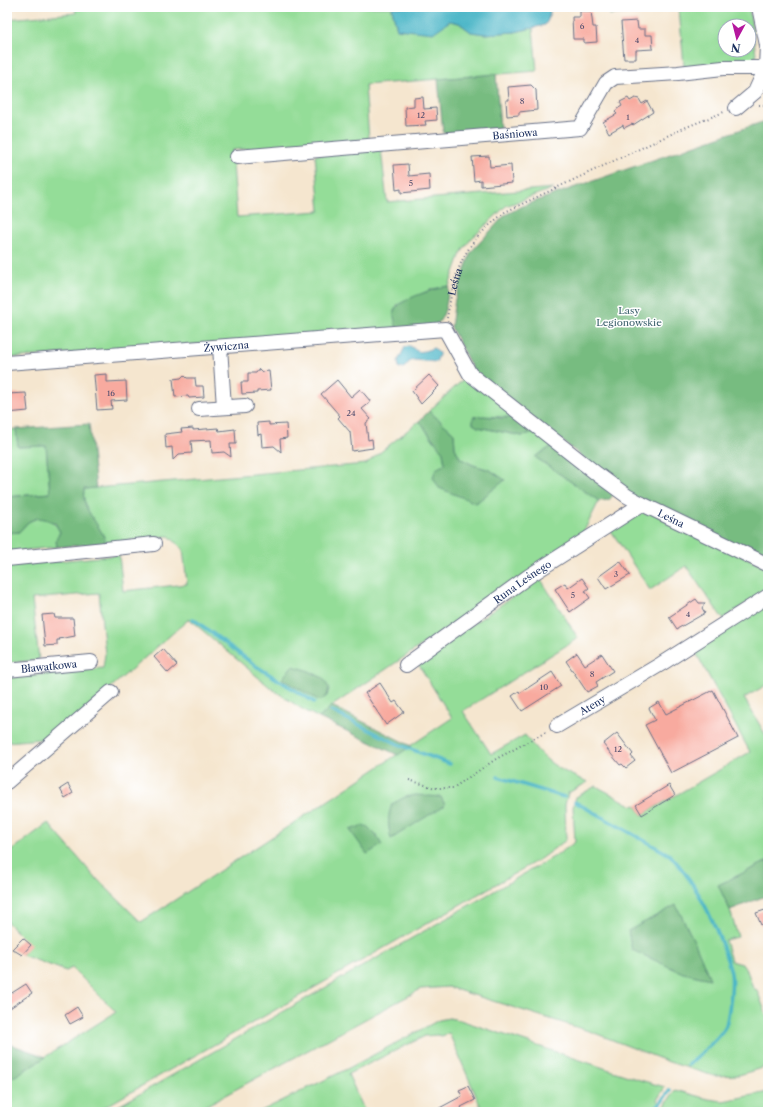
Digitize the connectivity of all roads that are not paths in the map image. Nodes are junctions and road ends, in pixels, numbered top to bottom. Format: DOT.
graph roads {
  1 [pos="759,7"];
  2 [pos="766,68"];
  3 [pos="736,108"];
  4 [pos="237,157"];
  5 [pos="445,329"];
  6 [pos="220,347"];
  7 [pos="7,363"];
  8 [pos="245,406"];
  9 [pos="224,407"];
  10 [pos="199,409"];
  11 [pos="642,504"];
  12 [pos="154,544"];
  13 [pos="7,559"];
  14 [pos="768,565"];
  15 [pos="768,596"];
  16 [pos="91,662"];
  17 [pos="406,665"];
  18 [pos="7,670"];
  19 [pos="111,692"];
  20 [pos="557,726"];
  21 [pos="7,782"];
  1 -- 2 [label="street"];
  2 -- 3 [label="street"];
  2 -- 4 [label="street, Baśniowa"];
  5 -- 6 [label="street, Żywiczna"];
  5 -- 11 [label="street, Leśna"];
  6 -- 7 [label="street, Żywiczna"];
  6 -- 9 [label="street"];
  8 -- 9 [label="street"];
  9 -- 10 [label="street"];
  11 -- 14 [label="street, Leśna"];
  11 -- 17 [label="street, Runa Leśnego"];
  12 -- 13 [label="street"];
  15 -- 20 [label="street, Ateny"];
  16 -- 18 [label="street, Bławatkowa"];
  19 -- 21 [label="street"];
}
